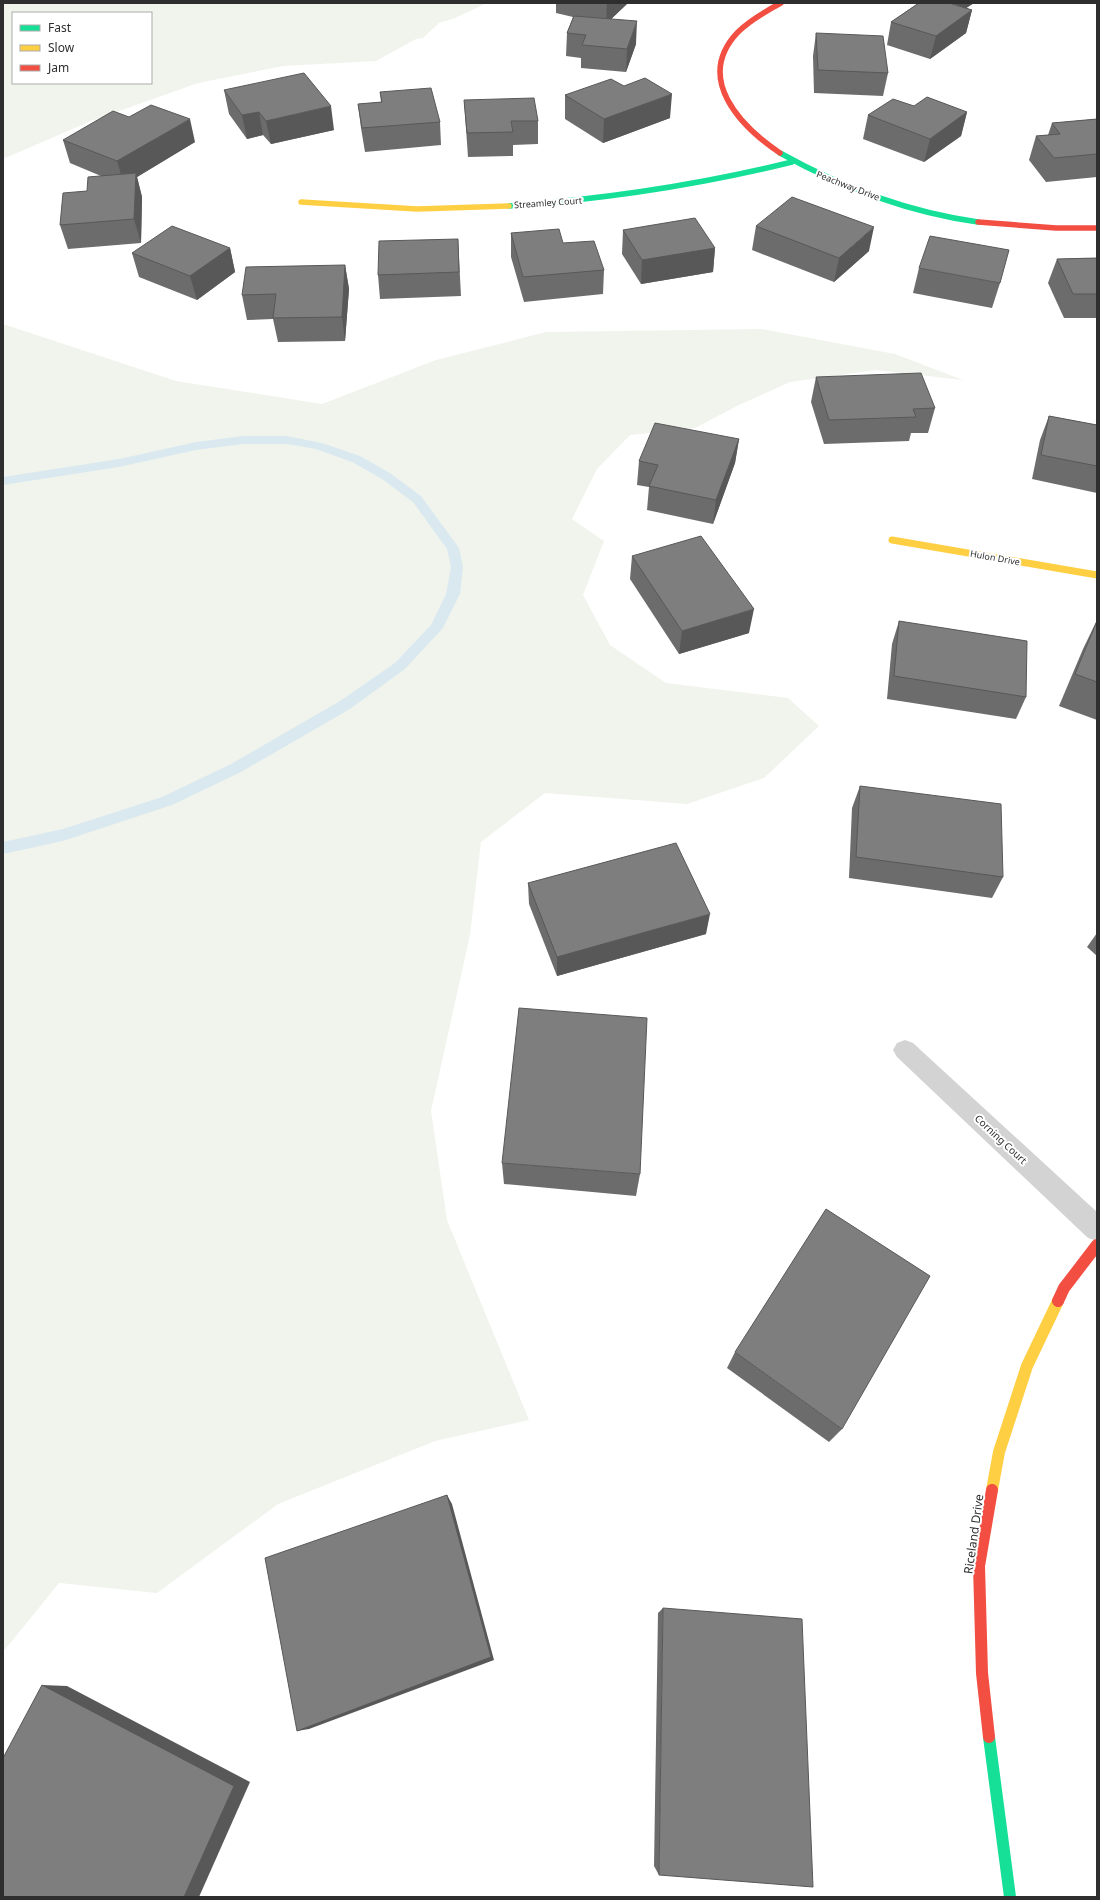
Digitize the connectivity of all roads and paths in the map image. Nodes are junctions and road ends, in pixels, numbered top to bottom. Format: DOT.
graph roads {
  1 [pos="781,3"];
  2 [pos="792,162"];
  3 [pos="301,202"];
  4 [pos="1097,228"];
  5 [pos="892,540"];
  6 [pos="1097,575"];
  7 [pos="905,1050"];
  8 [pos="1097,1229"];
  9 [pos="1097,1245"];
  10 [pos="1010,1897"];
  1 -- 2 [label="street, Peachway Drive"];
  2 -- 3 [label="street, Streamley Court"];
  2 -- 4 [label="street, Peachway Drive"];
  5 -- 6 [label="street, Hulon Drive"];
  7 -- 8 [label="street, Corning Court"];
  9 -- 10 [label="street, Riceland Drive"];
}
